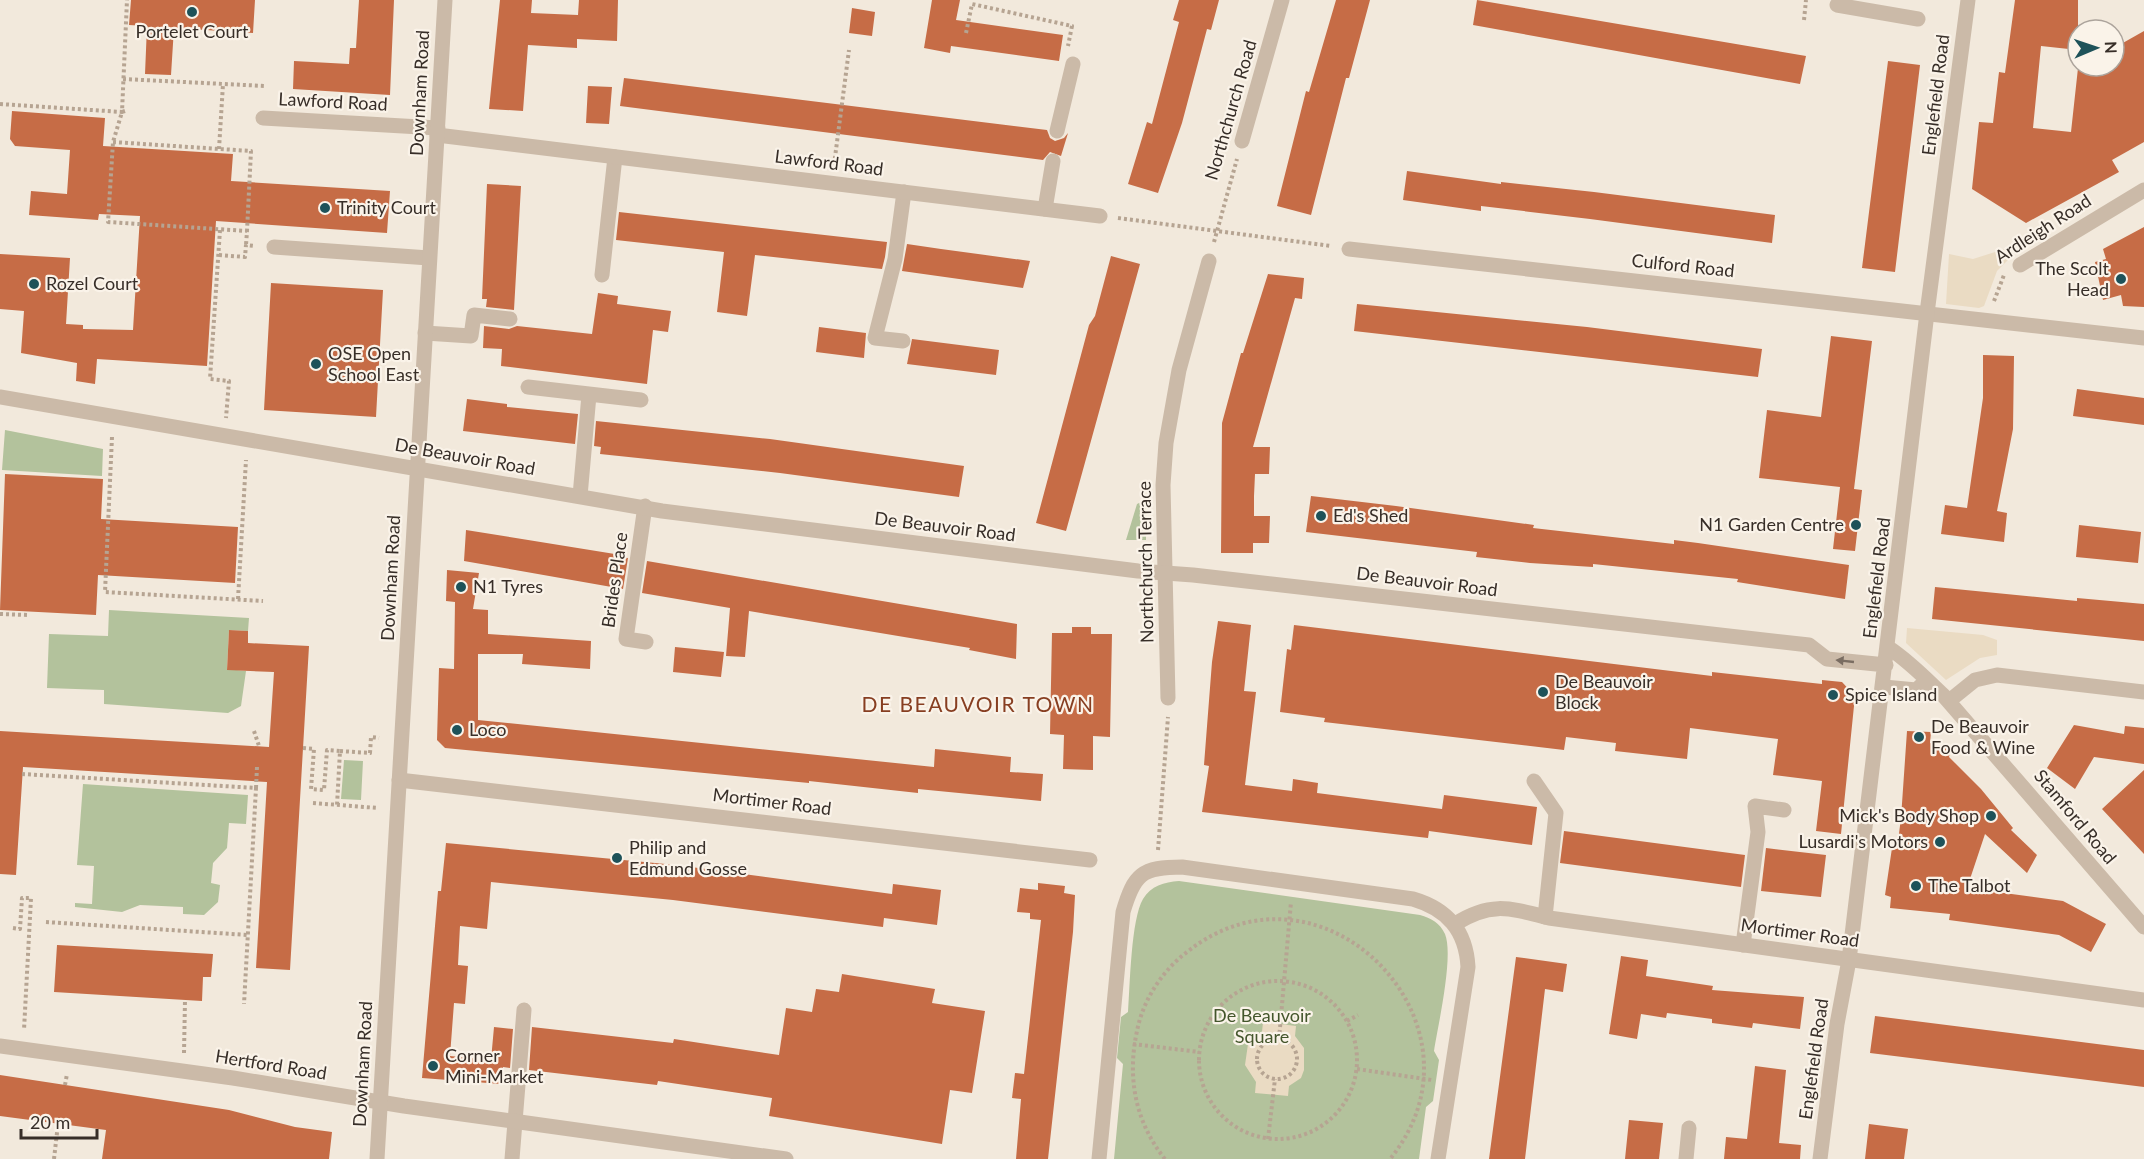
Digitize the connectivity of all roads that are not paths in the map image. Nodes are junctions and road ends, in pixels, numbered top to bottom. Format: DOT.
graph roads {
  1 [pos="445,0"];
  2 [pos="1282,0"];
  3 [pos="1968,0"];
  4 [pos="1837,5"];
  5 [pos="1918,19"];
  6 [pos="1072,64"];
  7 [pos="263,118"];
  8 [pos="1057,131"];
  9 [pos="437,132"];
  10 [pos="1242,141"];
  11 [pos="615,157"];
  12 [pos="1053,161"];
  13 [pos="2144,190"];
  14 [pos="904,192"];
  15 [pos="1045,209"];
  16 [pos="1100,216"];
  17 [pos="274,247"];
  18 [pos="1349,249"];
  19 [pos="429,258"];
  20 [pos="1209,261"];
  21 [pos="2020,265"];
  22 [pos="602,275"];
  23 [pos="1927,314"];
  24 [pos="510,319"];
  25 [pos="425,333"];
  26 [pos="2144,338"];
  27 [pos="903,341"];
  28 [pos="528,387"];
  29 [pos="589,395"];
  30 [pos="0,397"];
  31 [pos="641,400"];
  32 [pos="417,468"];
  33 [pos="580,496"];
  34 [pos="645,507"];
  35 [pos="1167,573"];
  36 [pos="646,642"];
  37 [pos="1889,648"];
  38 [pos="1886,665"];
  39 [pos="1926,681"];
  40 [pos="1884,687"];
  41 [pos="2144,692"];
  42 [pos="1168,698"];
  43 [pos="1949,701"];
  44 [pos="399,780"];
  45 [pos="1534,781"];
  46 [pos="1784,810"];
  47 [pos="1090,860"];
  48 [pos="1545,917"];
  49 [pos="1455,924"];
  50 [pos="2144,927"];
  51 [pos="1743,945"];
  52 [pos="1850,960"];
  53 [pos="2144,1000"];
  54 [pos="524,1010"];
  55 [pos="0,1046"];
  56 [pos="380,1102"];
  57 [pos="514,1121"];
  58 [pos="1689,1128"];
  59 [pos="377,1159"];
  60 [pos="512,1159"];
  61 [pos="786,1159"];
  62 [pos="1099,1159"];
  63 [pos="1438,1159"];
  64 [pos="1686,1159"];
  65 [pos="1820,1159"];
  1 -- 9 [label="street, Downham Road"];
  2 -- 10 [label="street, Northchurch Road"];
  3 -- 23 [label="street, Englefield Road"];
  4 -- 5 [label="street"];
  6 -- 8 [label="street"];
  7 -- 9 [label="street, Lawford Road"];
  9 -- 11 [label="street, Lawford Road"];
  9 -- 19 [label="street, Downham Road"];
  11 -- 14 [label="street, Lawford Road"];
  11 -- 22 [label="street"];
  12 -- 15 [label="street"];
  13 -- 21 [label="street, Ardleigh Road"];
  14 -- 15 [label="street, Lawford Road"];
  14 -- 27 [label="street"];
  15 -- 16 [label="street, Lawford Road"];
  17 -- 19 [label="street"];
  18 -- 23 [label="street, Culford Road"];
  19 -- 25 [label="street, Downham Road"];
  20 -- 35 [label="street, Northchurch Terrace"];
  23 -- 26 [label="street, Culford Road"];
  23 -- 37 [label="street, Englefield Road"];
  24 -- 25 [label="street"];
  25 -- 32 [label="street, Downham Road"];
  28 -- 29 [label="street"];
  29 -- 31 [label="street"];
  29 -- 33 [label="street"];
  30 -- 32 [label="street, De Beauvoir Road"];
  32 -- 33 [label="street, De Beauvoir Road"];
  32 -- 44 [label="street, Downham Road"];
  33 -- 34 [label="street, De Beauvoir Road"];
  34 -- 35 [label="street, De Beauvoir Road"];
  34 -- 36 [label="street, Brides Place"];
  38 -- 35 [label="street, De Beauvoir Road, one-way"];
  35 -- 42 [label="street, Northchurch Terrace"];
  37 -- 38 [label="street, Englefield Road"];
  37 -- 39 [label="street, Stamford Road"];
  38 -- 40 [label="street, Englefield Road"];
  39 -- 40 [label="street"];
  39 -- 43 [label="street, Stamford Road"];
  40 -- 52 [label="street, Englefield Road"];
  41 -- 43 [label="street"];
  43 -- 50 [label="street, Stamford Road"];
  44 -- 47 [label="street, Mortimer Road"];
  44 -- 56 [label="street, Downham Road"];
  45 -- 48 [label="street"];
  46 -- 51 [label="street"];
  48 -- 49 [label="street, Mortimer Road"];
  48 -- 51 [label="street, Mortimer Road"];
  49 -- 62 [label="street"];
  49 -- 63 [label="street"];
  51 -- 52 [label="street, Mortimer Road"];
  52 -- 53 [label="street, Mortimer Road"];
  52 -- 65 [label="street, Englefield Road"];
  54 -- 57 [label="street"];
  55 -- 56 [label="street, Hertford Road"];
  56 -- 57 [label="street, Hertford Road"];
  56 -- 59 [label="street, Downham Road"];
  57 -- 60 [label="street"];
  57 -- 61 [label="street, Hertford Road"];
  58 -- 64 [label="street"];
}
